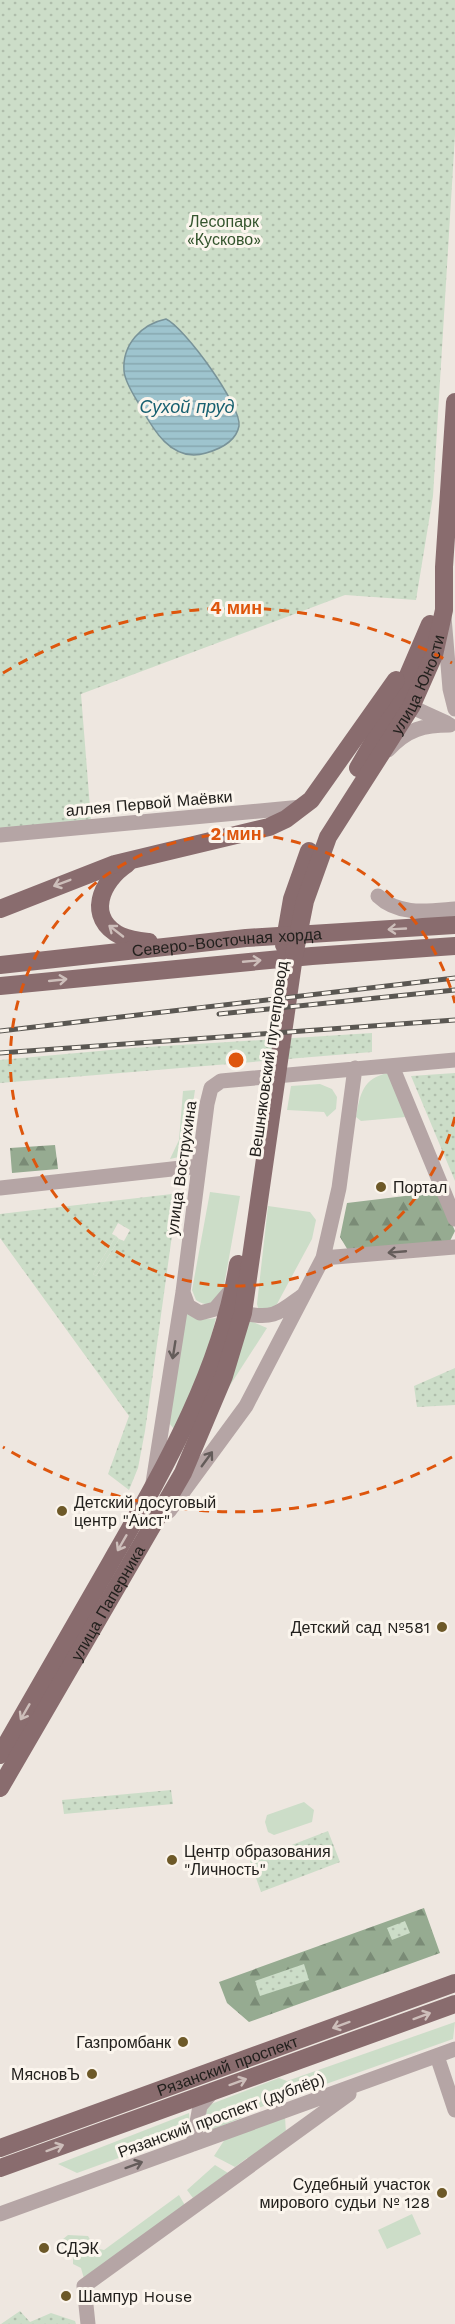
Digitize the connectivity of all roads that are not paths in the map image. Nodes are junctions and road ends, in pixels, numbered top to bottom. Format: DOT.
graph roads {
  1 [pos="455,402"];
  2 [pos="437,617"];
  3 [pos="398,701"];
  4 [pos="455,709"];
  5 [pos="453,726"];
  6 [pos="373,758"];
  7 [pos="302,807"];
  8 [pos="0,835"];
  9 [pos="137,858"];
  10 [pos="378,896"];
  11 [pos="0,909"];
  12 [pos="455,909"];
  13 [pos="455,925"];
  14 [pos="171,946"];
  15 [pos="455,946"];
  16 [pos="0,965"];
  17 [pos="0,986"];
  18 [pos="455,1060"];
  19 [pos="392,1066"];
  20 [pos="355,1068"];
  21 [pos="199,1166"];
  22 [pos="0,1188"];
  23 [pos="455,1219"];
  24 [pos="248,1239"];
  25 [pos="455,1247"];
  26 [pos="323,1258"];
  27 [pos="235,1286"];
  28 [pos="183,1292"];
  29 [pos="307,1292"];
  30 [pos="243,1313"];
  31 [pos="151,1492"];
  32 [pos="135,1557"];
  33 [pos="0,1755"];
  34 [pos="0,1788"];
  35 [pos="455,1983"];
  36 [pos="455,2004"];
  37 [pos="455,2049"];
  38 [pos="436,2056"];
  39 [pos="371,2079"];
  40 [pos="213,2091"];
  41 [pos="296,2108"];
  42 [pos="455,2110"];
  43 [pos="304,2126"];
  44 [pos="193,2144"];
  45 [pos="0,2148"];
  46 [pos="0,2168"];
  47 [pos="0,2214"];
  48 [pos="88,2324"];
  1 -- 2 [label="main road, улица Юности"];
  2 -- 3 [label="main road"];
  2 -- 3 [label="main road, улица Юности"];
  2 -- 4 [label="street"];
  3 -- 5 [label="street"];
  3 -- 6 [label="main road, улица Юности"];
  3 -- 7 [label="main road"];
  5 -- 6 [label="street"];
  6 -- 24 [label="main road, Вешняковский путепровод"];
  7 -- 8 [label="street, аллея Первой Маёвки"];
  7 -- 9 [label="main road"];
  9 -- 11 [label="main road, one-way"];
  14 -- 9 [label="main road, one-way"];
  10 -- 12 [label="street"];
  13 -- 14 [label="main road, Северо-Восточная хорда, one-way"];
  14 -- 16 [label="main road, Северо-Восточная хорда"];
  17 -- 15 [label="main road, Северо-Восточная хорда, one-way"];
  18 -- 19 [label="street, улица Вострухина"];
  19 -- 20 [label="street, улица Вострухина"];
  19 -- 23 [label="street"];
  20 -- 21 [label="street, улица Вострухина"];
  20 -- 26 [label="street"];
  21 -- 22 [label="street"];
  21 -- 28 [label="street, улица Вострухина"];
  24 -- 27 [label="main road, улица Паперника"];
  24 -- 30 [label="main road, улица Паперника"];
  25 -- 26 [label="street, one-way"];
  26 -- 29 [label="street"];
  27 -- 28 [label="street"];
  27 -- 31 [label="main road, улица Паперника"];
  28 -- 31 [label="street, улица Вострухина, one-way"];
  29 -- 30 [label="street"];
  32 -- 29 [label="street, one-way"];
  30 -- 32 [label="main road, улица Паперника"];
  31 -- 33 [label="main road, улица Паперника, one-way"];
  32 -- 34 [label="main road, улица Паперника"];
  35 -- 45 [label="main road, Рязанский проспект, one-way"];
  40 -- 36 [label="main road, Рязанский проспект, one-way"];
  37 -- 38 [label="street, Рязанский проспект (дублёр)"];
  38 -- 39 [label="street, Рязанский проспект (дублёр)"];
  38 -- 42 [label="street"];
  39 -- 41 [label="street, Рязанский проспект (дублёр)"];
  39 -- 43 [label="street"];
  40 -- 44 [label="street"];
  46 -- 40 [label="main road, Рязанский проспект, one-way"];
  41 -- 43 [label="street"];
  41 -- 44 [label="street, Рязанский проспект (дублёр)"];
  43 -- 48 [label="street"];
  47 -- 44 [label="street, Рязанский проспект (дублёр), one-way"];
}
